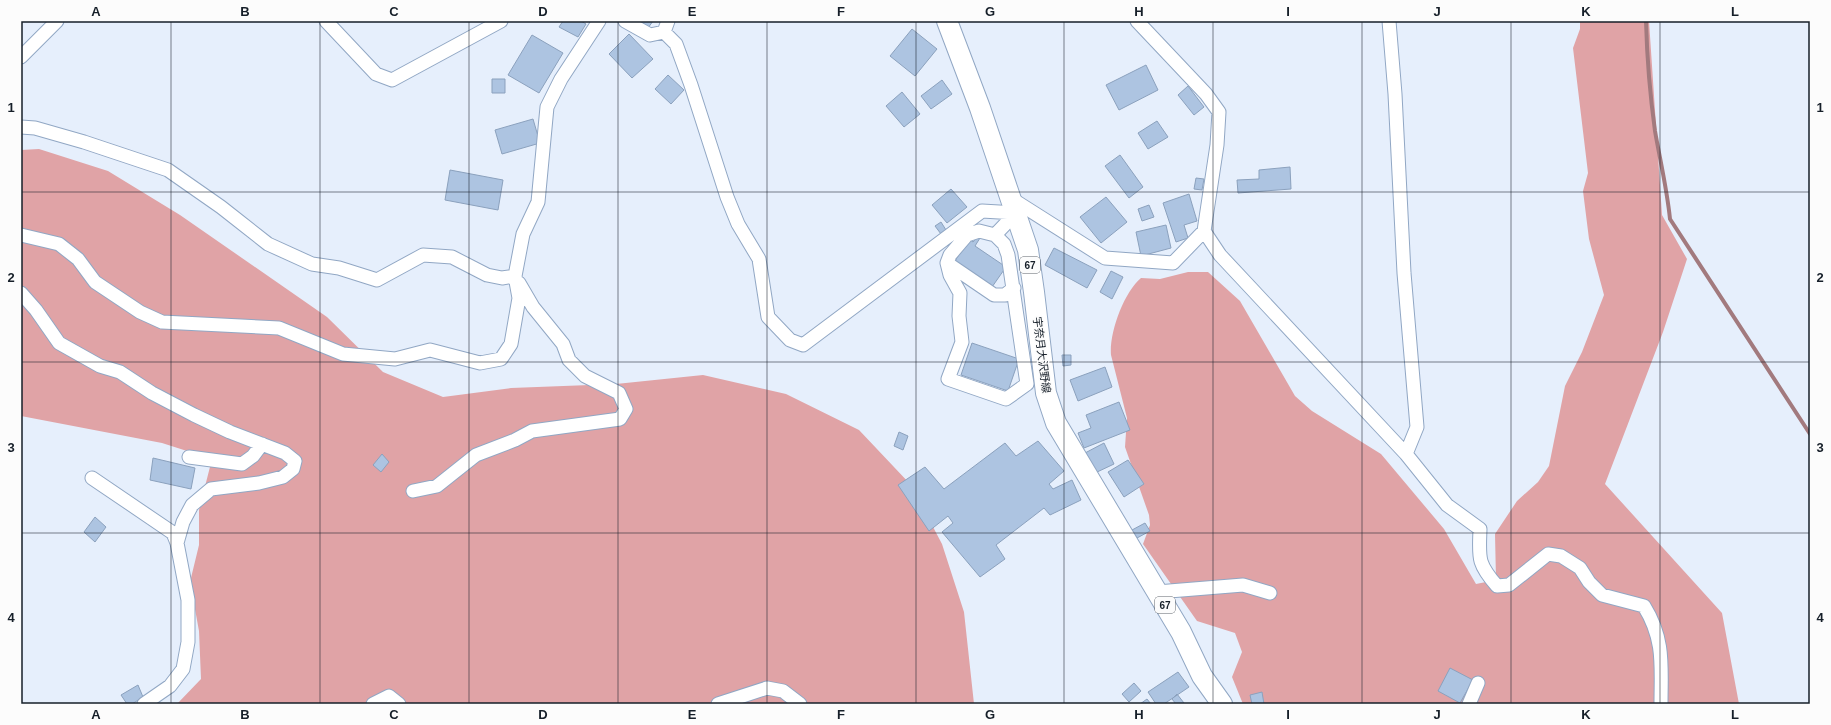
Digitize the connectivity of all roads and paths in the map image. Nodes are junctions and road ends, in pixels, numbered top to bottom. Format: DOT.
graph roads {
  1 [pos="57,21"];
  2 [pos="326,21"];
  3 [pos="501,21"];
  4 [pos="599,21"];
  5 [pos="625,21"];
  6 [pos="947,21"];
  7 [pos="1137,21"];
  8 [pos="1389,21"];
  9 [pos="666,27"];
  10 [pos="21,57"];
  11 [pos="21,127"];
  12 [pos="1014,206"];
  13 [pos="1204,231"];
  14 [pos="21,235"];
  15 [pos="995,235"];
  16 [pos="947,263"];
  17 [pos="515,276"];
  18 [pos="1014,288"];
  19 [pos="21,293"];
  20 [pos="262,444"];
  21 [pos="1406,454"];
  22 [pos="189,457"];
  23 [pos="92,478"];
  24 [pos="412,491"];
  25 [pos="177,543"];
  26 [pos="1157,592"];
  27 [pos="1270,593"];
  28 [pos="1478,683"];
  29 [pos="144,704"];
  30 [pos="373,704"];
  31 [pos="399,704"];
  32 [pos="718,704"];
  33 [pos="800,704"];
  34 [pos="1222,704"];
  35 [pos="1469,704"];
  36 [pos="1662,704"];
  1 -- 10 [label="street"];
  2 -- 3 [label="street"];
  4 -- 17 [label="street"];
  5 -- 9 [label="street"];
  6 -- 12 [label="main road, 宇奈月大沢野線 / 67"];
  7 -- 13 [label="street"];
  8 -- 21 [label="street"];
  9 -- 12 [label="street"];
  11 -- 17 [label="street"];
  12 -- 13 [label="street"];
  12 -- 15 [label="street"];
  12 -- 26 [label="main road, 宇奈月大沢野線 / 67"];
  13 -- 21 [label="street"];
  14 -- 17 [label="street"];
  15 -- 16 [label="street"];
  15 -- 18 [label="street"];
  16 -- 18 [label="street"];
  16 -- 18 [label="street"];
  17 -- 24 [label="street"];
  19 -- 20 [label="street"];
  20 -- 22 [label="street"];
  20 -- 25 [label="street"];
  21 -- 36 [label="street"];
  23 -- 25 [label="street"];
  25 -- 29 [label="street"];
  26 -- 27 [label="street"];
  26 -- 34 [label="main road, 宇奈月大沢野線 / 67"];
  28 -- 35 [label="street"];
  30 -- 31 [label="street"];
  32 -- 33 [label="street"];
}
